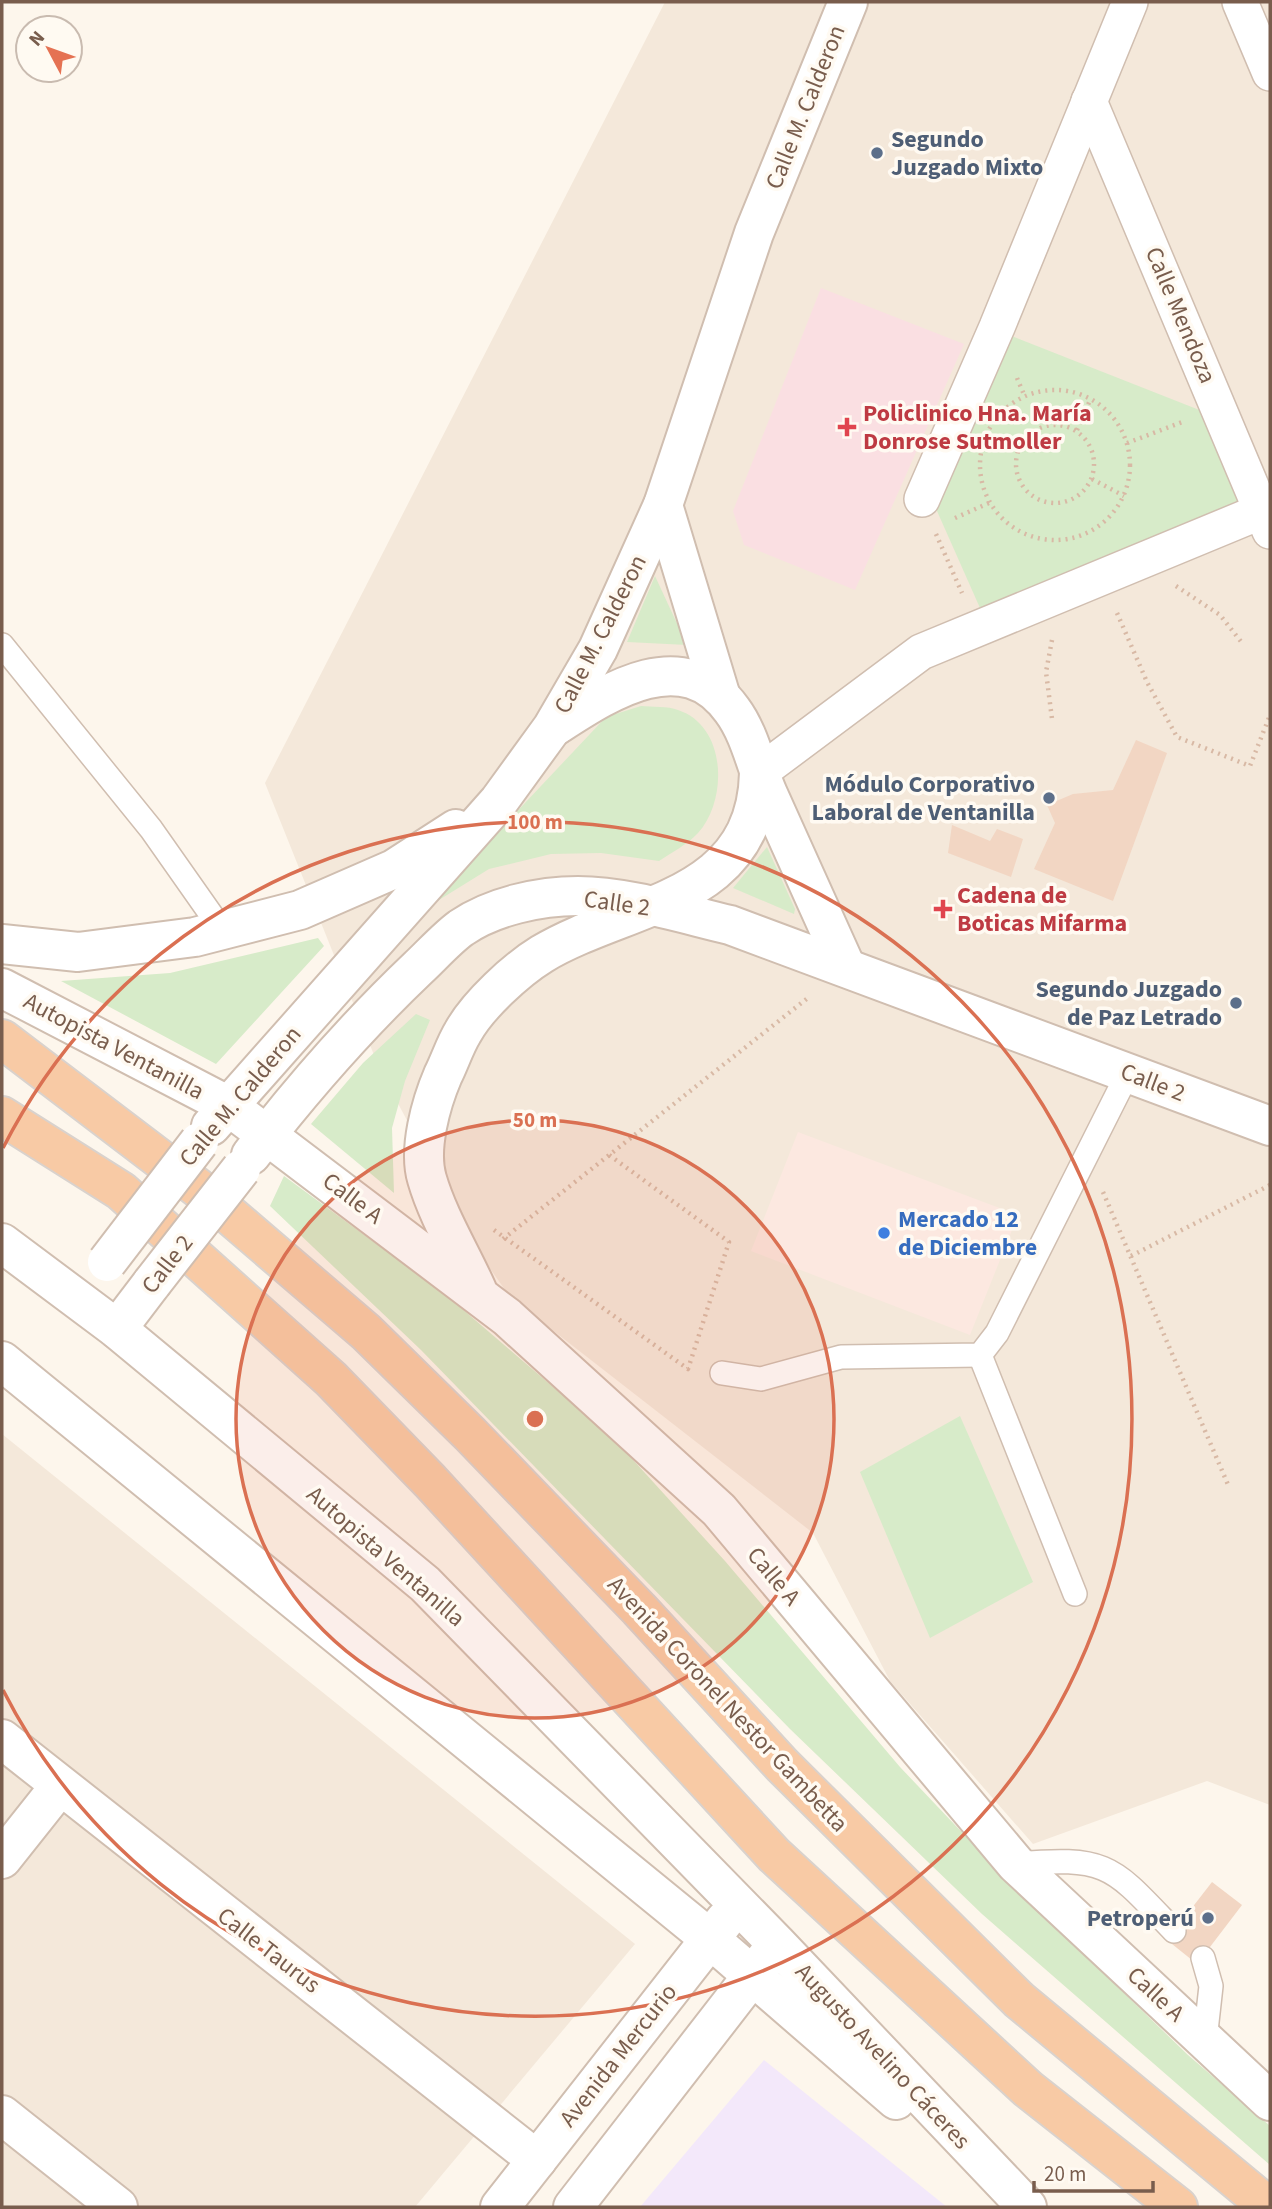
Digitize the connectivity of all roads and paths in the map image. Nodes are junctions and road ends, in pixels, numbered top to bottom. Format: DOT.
graph roads {
  1 [pos="848,2"];
  2 [pos="1130,2"];
  3 [pos="1240,2"];
  4 [pos="1270,73"];
  5 [pos="1089,101"];
  6 [pos="1091,398"];
  7 [pos="1220,408"];
  8 [pos="1077,430"];
  9 [pos="1127,443"];
  10 [pos="1092,479"];
  11 [pos="1124,496"];
  12 [pos="989,503"];
  13 [pos="663,505"];
  14 [pos="927,513"];
  15 [pos="1266,521"];
  16 [pos="1084,534"];
  17 [pos="1152,557"];
  18 [pos="1102,577"];
  19 [pos="1056,596"];
  20 [pos="977,629"];
  21 [pos="1243,644"];
  22 [pos="2,645"];
  23 [pos="721,697"];
  24 [pos="1270,715"];
  25 [pos="1052,719"];
  26 [pos="552,728"];
  27 [pos="759,773"];
  28 [pos="499,801"];
  29 [pos="651,907"];
  30 [pos="222,930"];
  31 [pos="2,944"];
  32 [pos="845,965"];
  33 [pos="2,988"];
  34 [pos="814,993"];
  35 [pos="2,1039"];
  36 [pos="1128,1073"];
  37 [pos="227,1105"];
  38 [pos="2,1116"];
  39 [pos="1270,1126"];
  40 [pos="268,1134"];
  41 [pos="609,1155"];
  42 [pos="1270,1185"];
  43 [pos="198,1188"];
  44 [pos="1101,1188"];
  45 [pos="485,1224"];
  46 [pos="506,1239"];
  47 [pos="494,1241"];
  48 [pos="2,1243"];
  49 [pos="1130,1256"];
  50 [pos="480,1296"];
  51 [pos="78,1300"];
  52 [pos="117,1329"];
  53 [pos="980,1355"];
  54 [pos="2,1361"];
  55 [pos="722,1373"];
  56 [pos="1229,1487"];
  57 [pos="1075,1594"];
  58 [pos="2,1739"];
  59 [pos="60,1786"];
  60 [pos="2,1858"];
  61 [pos="1016,1864"];
  62 [pos="738,1905"];
  63 [pos="1174,1931"];
  64 [pos="709,1938"];
  65 [pos="778,1944"];
  66 [pos="1203,1958"];
  67 [pos="752,1977"];
  68 [pos="1205,2040"];
  69 [pos="1270,2101"];
  70 [pos="2,2115"];
  71 [pos="537,2160"];
  72 [pos="118,2207"];
  73 [pos="500,2207"];
  74 [pos="573,2207"];
  75 [pos="1026,2207"];
  76 [pos="1178,2207"];
  77 [pos="1269,2207"];
  1 -- 13 [label="street, Calle M. Calderon"];
  2 -- 5 [label="street"];
  3 -- 4 [label="street"];
  5 -- 7 [label="street, Calle Mendoza"];
  5 -- 14 [label="street"];
  6 -- 8 [label="path"];
  6 -- 9 [label="path"];
  6 -- 12 [label="path"];
  7 -- 9 [label="path"];
  7 -- 15 [label="street, Calle Mendoza"];
  8 -- 10 [label="path"];
  8 -- 10 [label="path"];
  9 -- 11 [label="path"];
  10 -- 11 [label="path"];
  11 -- 16 [label="path"];
  12 -- 14 [label="path"];
  12 -- 16 [label="path"];
  13 -- 23 [label="street"];
  13 -- 26 [label="street, Calle M. Calderon"];
  14 -- 20 [label="path"];
  15 -- 17 [label="street"];
  16 -- 18 [label="path"];
  17 -- 18 [label="street"];
  17 -- 21 [label="path"];
  18 -- 19 [label="street"];
  18 -- 24 [label="path"];
  19 -- 20 [label="street"];
  19 -- 25 [label="path"];
  20 -- 27 [label="street"];
  22 -- 30 [label="lane"];
  23 -- 26 [label="street"];
  23 -- 27 [label="street"];
  26 -- 28 [label="street, Calle M. Calderon"];
  27 -- 29 [label="street"];
  27 -- 32 [label="street"];
  28 -- 30 [label="street"];
  28 -- 37 [label="street, Calle M. Calderon"];
  29 -- 32 [label="street, Calle 2"];
  29 -- 40 [label="street, Calle 2"];
  29 -- 50 [label="street"];
  30 -- 31 [label="street"];
  32 -- 36 [label="street, Calle 2"];
  33 -- 37 [label="street, Autopista Ventanilla"];
  34 -- 41 [label="path"];
  35 -- 43 [label="highway, Autopista Ventanilla"];
  36 -- 39 [label="street, Calle 2"];
  36 -- 53 [label="lane"];
  37 -- 40 [label="street, Calle A"];
  37 -- 51 [label="street, Calle M. Calderon, bridge"];
  38 -- 76 [label="highway"];
  40 -- 50 [label="street, Calle A"];
  40 -- 52 [label="street, Calle 2, bridge"];
  41 -- 46 [label="path"];
  41 -- 46 [label="path"];
  42 -- 49 [label="path"];
  43 -- 77 [label="highway, Avenida Coronel Nestor Gambetta"];
  44 -- 49 [label="path"];
  45 -- 46 [label="path"];
  46 -- 47 [label="path"];
  48 -- 51 [label="street, Autopista Ventanilla"];
  49 -- 56 [label="path"];
  50 -- 61 [label="street, Calle A"];
  51 -- 52 [label="street, Autopista Ventanilla"];
  52 -- 62 [label="street, Autopista Ventanilla"];
  53 -- 55 [label="lane"];
  53 -- 57 [label="lane"];
  54 -- 64 [label="street"];
  58 -- 59 [label="street, Calle Taurus"];
  59 -- 60 [label="street"];
  59 -- 71 [label="street, Calle Taurus"];
  61 -- 63 [label="lane"];
  61 -- 68 [label="street, Calle A"];
  62 -- 64 [label="street, Avenida Mercurio"];
  62 -- 65 [label="street, Augusto Avelino Cáceres"];
  64 -- 67 [label="street, Augusto Avelino Cáceres"];
  64 -- 71 [label="street, Avenida Mercurio"];
  65 -- 67 [label="street"];
  65 -- 75 [label="street, Augusto Avelino Cáceres"];
  66 -- 68 [label="lane"];
  67 -- 74 [label="street"];
  67 -- 75 [label="street, Augusto Avelino Cáceres"];
  68 -- 69 [label="street, Calle A"];
  70 -- 72 [label="street"];
  71 -- 73 [label="street, Avenida Mercurio"];
}
